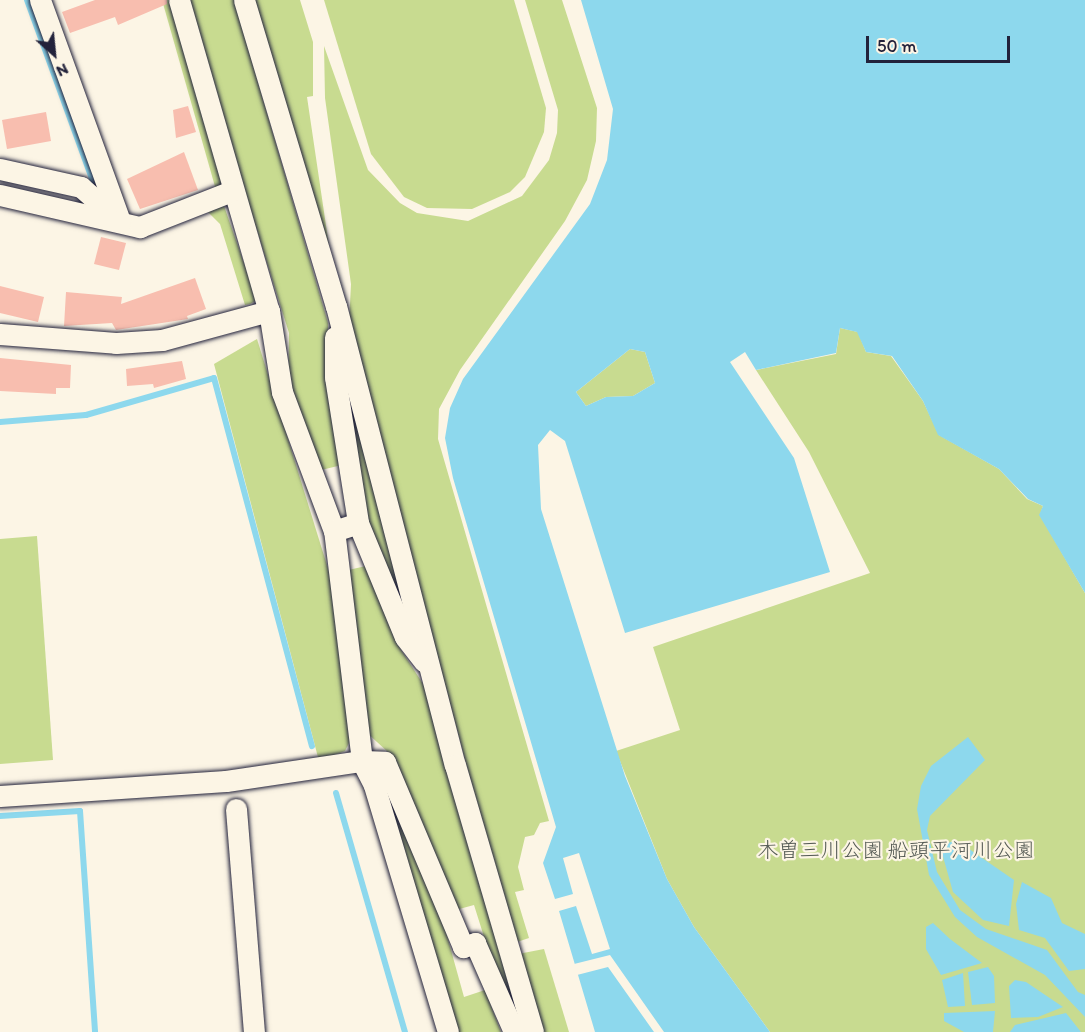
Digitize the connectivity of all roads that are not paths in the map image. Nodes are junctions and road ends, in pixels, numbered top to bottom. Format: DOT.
graph roads {
  1 [pos="40,0"];
  2 [pos="179,0"];
  3 [pos="244,0"];
  4 [pos="0,169"];
  5 [pos="232,191"];
  6 [pos="0,195"];
  7 [pos="120,221"];
  8 [pos="336,306"];
  9 [pos="269,310"];
  10 [pos="0,334"];
  11 [pos="358,523"];
  12 [pos="334,531"];
  13 [pos="428,666"];
  14 [pos="362,761"];
  15 [pos="0,796"];
  16 [pos="236,809"];
  17 [pos="254,1032"];
  18 [pos="448,1032"];
  19 [pos="514,1032"];
  20 [pos="533,1032"];
  1 -- 7 [label="street"];
  2 -- 5 [label="street"];
  3 -- 8 [label="street"];
  4 -- 7 [label="street"];
  5 -- 7 [label="street"];
  5 -- 9 [label="street"];
  6 -- 7 [label="street"];
  8 -- 11 [label="street"];
  8 -- 13 [label="street"];
  9 -- 10 [label="street"];
  9 -- 12 [label="street"];
  11 -- 12 [label="street"];
  11 -- 13 [label="street"];
  12 -- 14 [label="street"];
  13 -- 20 [label="street"];
  14 -- 15 [label="street"];
  14 -- 18 [label="street"];
  14 -- 19 [label="street"];
  16 -- 17 [label="street"];
}
